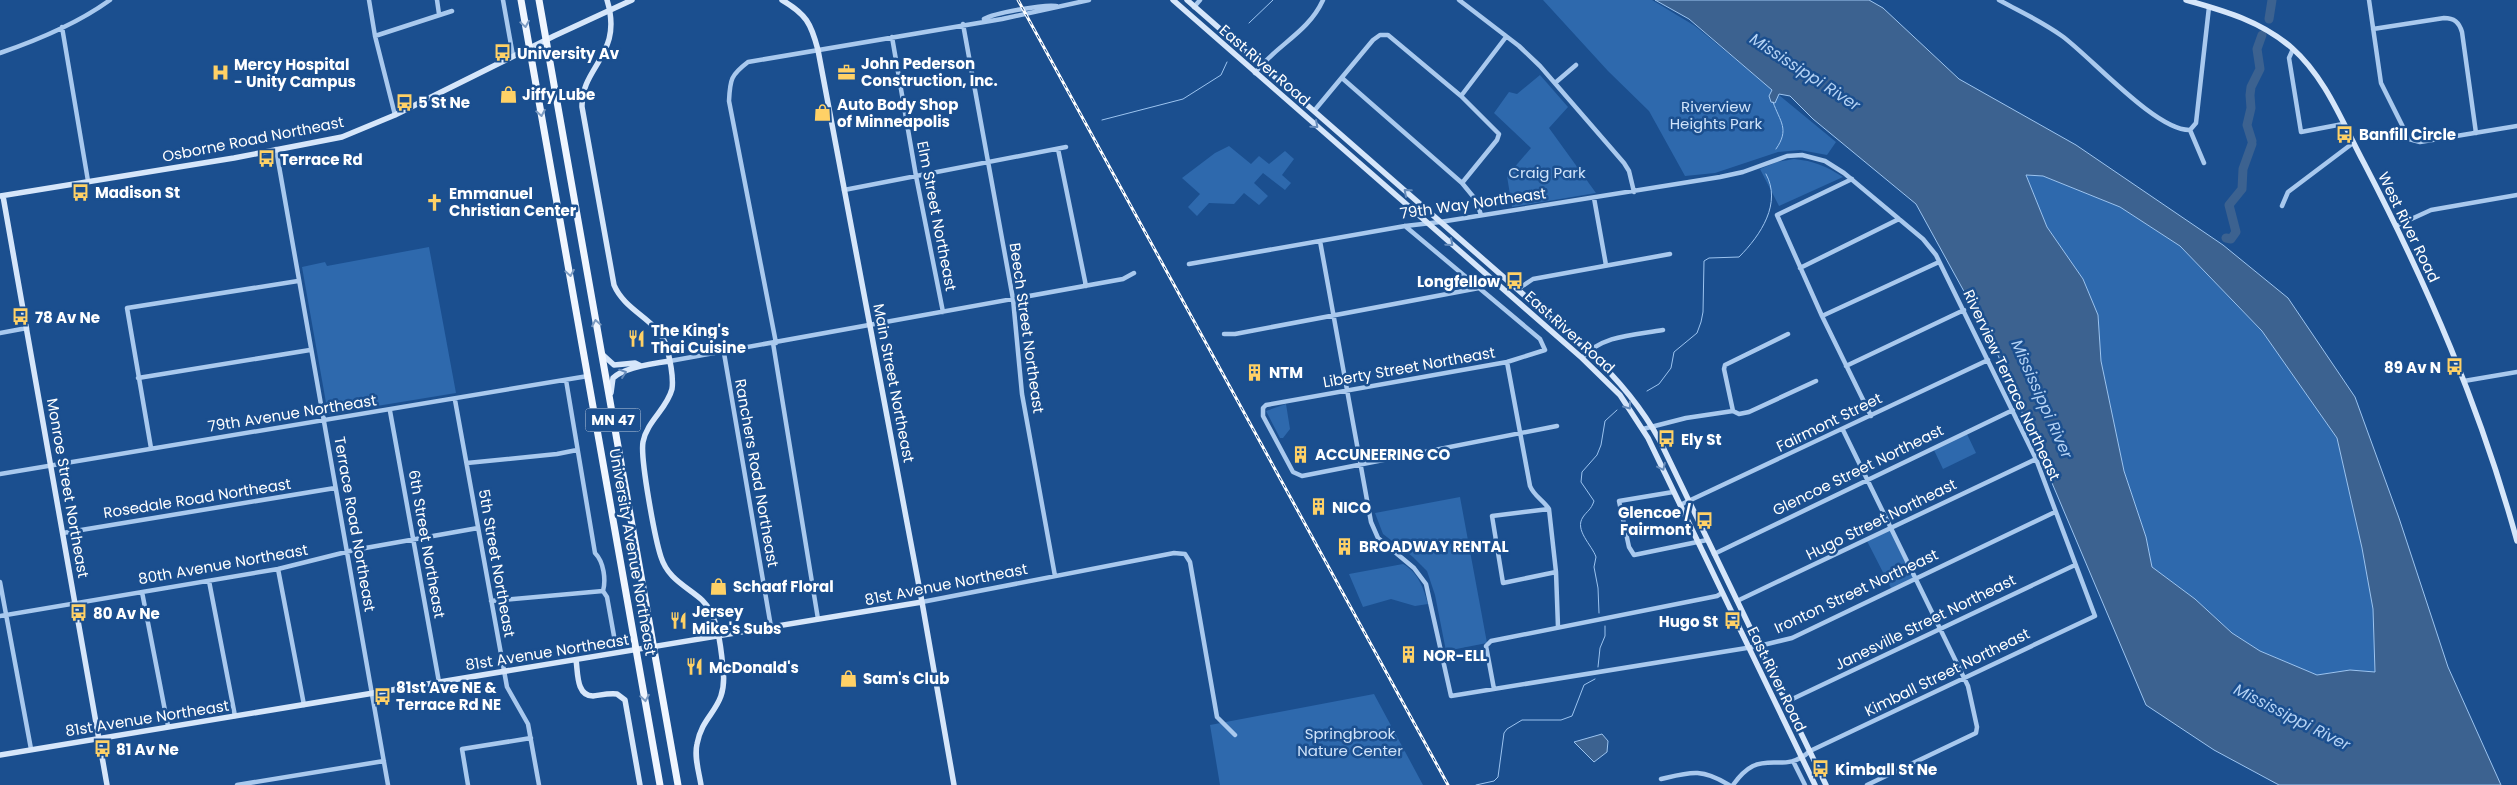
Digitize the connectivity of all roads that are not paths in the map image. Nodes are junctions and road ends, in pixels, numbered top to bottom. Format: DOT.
graph roads {
  1 [pos="110,0"];
  2 [pos="368,0"];
  3 [pos="437,0"];
  4 [pos="503,0"];
  5 [pos="521,0"];
  6 [pos="539,0"];
  7 [pos="606,0"];
  8 [pos="632,0"];
  9 [pos="782,0"];
  10 [pos="1089,0"];
  11 [pos="1173,0"];
  12 [pos="1187,0"];
  13 [pos="1200,0"];
  14 [pos="1324,0"];
  15 [pos="1459,0"];
  16 [pos="1999,0"];
  17 [pos="2186,0"];
  18 [pos="2369,0"];
  19 [pos="1194,7"];
  20 [pos="2209,7"];
  21 [pos="452,11"];
  22 [pos="610,11"];
  23 [pos="439,14"];
  24 [pos="963,24"];
  25 [pos="62,27"];
  26 [pos="2373,29"];
  27 [pos="375,36"];
  28 [pos="892,37"];
  29 [pos="1506,37"];
  30 [pos="546,40"];
  31 [pos="530,48"];
  32 [pos="2293,49"];
  33 [pos="818,50"];
  34 [pos="0,52"];
  35 [pos="513,56"];
  36 [pos="1261,65"];
  37 [pos="1576,65"];
  38 [pos="1255,73"];
  39 [pos="1342,78"];
  40 [pos="1555,84"];
  41 [pos="1461,96"];
  42 [pos="1314,112"];
  43 [pos="395,115"];
  44 [pos="2343,124"];
  45 [pos="2517,126"];
  46 [pos="2190,130"];
  47 [pos="2476,133"];
  48 [pos="2353,143"];
  49 [pos="1066,147"];
  50 [pos="276,149"];
  51 [pos="1058,150"];
  52 [pos="1787,156"];
  53 [pos="988,162"];
  54 [pos="2204,163"];
  55 [pos="916,176"];
  56 [pos="1852,179"];
  57 [pos="88,181"];
  58 [pos="1462,183"];
  59 [pos="844,190"];
  60 [pos="1634,192"];
  61 [pos="2517,195"];
  62 [pos="2,196"];
  63 [pos="1594,198"];
  64 [pos="2282,206"];
  65 [pos="1481,215"];
  66 [pos="1899,219"];
  67 [pos="1427,222"];
  68 [pos="1440,222"];
  69 [pos="1405,226"];
  70 [pos="2396,226"];
  71 [pos="1320,241"];
  72 [pos="1670,254"];
  73 [pos="1939,262"];
  74 [pos="1189,264"];
  75 [pos="1606,265"];
  76 [pos="1800,268"];
  77 [pos="1134,273"];
  78 [pos="298,281"];
  79 [pos="1086,286"];
  80 [pos="1479,288"];
  81 [pos="1518,289"];
  82 [pos="1013,299"];
  83 [pos="1964,310"];
  84 [pos="942,312"];
  85 [pos="1334,316"];
  86 [pos="1822,316"];
  87 [pos="871,326"];
  88 [pos="27,328"];
  89 [pos="1663,330"];
  90 [pos="0,332"];
  91 [pos="1224,334"];
  92 [pos="1788,334"];
  93 [pos="775,343"];
  94 [pos="310,350"];
  95 [pos="1588,351"];
  96 [pos="724,353"];
  97 [pos="602,355"];
  98 [pos="1582,358"];
  99 [pos="1988,360"];
  100 [pos="670,361"];
  101 [pos="1507,362"];
  102 [pos="641,366"];
  103 [pos="1846,366"];
  104 [pos="2517,372"];
  105 [pos="588,376"];
  106 [pos="138,378"];
  107 [pos="566,380"];
  108 [pos="1816,381"];
  109 [pos="2464,381"];
  110 [pos="1348,390"];
  111 [pos="455,400"];
  112 [pos="2012,410"];
  113 [pos="390,411"];
  114 [pos="1733,411"];
  115 [pos="1871,416"];
  116 [pos="613,421"];
  117 [pos="324,422"];
  118 [pos="1558,426"];
  119 [pos="1653,428"];
  120 [pos="1643,429"];
  121 [pos="1843,430"];
  122 [pos="1519,433"];
  123 [pos="151,448"];
  124 [pos="577,450"];
  125 [pos="2036,459"];
  126 [pos="467,463"];
  127 [pos="51,465"];
  128 [pos="1361,465"];
  129 [pos="0,474"];
  130 [pos="1868,479"];
  131 [pos="335,488"];
  132 [pos="1673,492"];
  133 [pos="1689,502"];
  134 [pos="1680,505"];
  135 [pos="1549,509"];
  136 [pos="2055,512"];
  137 [pos="478,528"];
  138 [pos="1890,529"];
  139 [pos="64,533"];
  140 [pos="414,540"];
  141 [pos="1707,540"];
  142 [pos="1697,541"];
  143 [pos="2517,541"];
  144 [pos="347,551"];
  145 [pos="1714,554"];
  146 [pos="2075,565"];
  147 [pos="278,569"];
  148 [pos="1556,572"];
  149 [pos="1054,576"];
  150 [pos="1915,578"];
  151 [pos="209,580"];
  152 [pos="0,582"];
  153 [pos="603,591"];
  154 [pos="142,592"];
  155 [pos="1722,593"];
  156 [pos="1737,600"];
  157 [pos="491,601"];
  158 [pos="922,602"];
  159 [pos="75,603"];
  160 [pos="6,614"];
  161 [pos="0,616"];
  162 [pos="2095,616"];
  163 [pos="818,619"];
  164 [pos="771,627"];
  165 [pos="1558,627"];
  166 [pos="1940,629"];
  167 [pos="614,636"];
  168 [pos="718,637"];
  169 [pos="1759,646"];
  170 [pos="654,647"];
  171 [pos="1747,647"];
  172 [pos="637,650"];
  173 [pos="576,660"];
  174 [pos="504,672"];
  175 [pos="1964,678"];
  176 [pos="438,682"];
  177 [pos="1494,689"];
  178 [pos="373,693"];
  179 [pos="1786,702"];
  180 [pos="304,705"];
  181 [pos="235,716"];
  182 [pos="168,726"];
  183 [pos="1235,735"];
  184 [pos="98,738"];
  185 [pos="531,738"];
  186 [pos="31,749"];
  187 [pos="1810,752"];
  188 [pos="0,755"];
  189 [pos="1802,758"];
  190 [pos="384,761"];
  191 [pos="1793,761"];
  192 [pos="1661,779"];
  193 [pos="107,785"];
  194 [pos="237,785"];
  195 [pos="388,785"];
  196 [pos="468,785"];
  197 [pos="538,785"];
  198 [pos="640,785"];
  199 [pos="660,785"];
  200 [pos="678,785"];
  201 [pos="701,785"];
  202 [pos="954,785"];
  203 [pos="1728,785"];
  204 [pos="1733,785"];
  205 [pos="1805,785"];
  206 [pos="1815,785"];
  207 [pos="1826,785"];
  208 [pos="1867,785"];
  1 -- 25 [label="street"];
  2 -- 27 [label="street"];
  3 -- 23 [label="street"];
  4 -- 35 [label="street"];
  5 -- 31 [label="main road, University Avenue Northeast / MN 47, one-way"];
  6 -- 30 [label="main road, University Avenue Northeast / MN 47"];
  7 -- 22 [label="street"];
  8 -- 22 [label="street, Osborne Road Northeast"];
  9 -- 33 [label="street, Main Street Northeast"];
  10 -- 24 [label="street"];
  11 -- 38 [label="street, East River Road"];
  12 -- 19 [label="street, East River Road"];
  13 -- 19 [label="street"];
  14 -- 36 [label="street"];
  15 -- 29 [label="street"];
  16 -- 46 [label="street"];
  17 -- 20 [label="street, West River Road"];
  18 -- 26 [label="street"];
  19 -- 36 [label="street, East River Road"];
  20 -- 32 [label="street, West River Road"];
  20 -- 46 [label="street"];
  21 -- 23 [label="street"];
  22 -- 30 [label="street, Osborne Road Northeast"];
  22 -- 100 [label="street"];
  23 -- 27 [label="street"];
  24 -- 28 [label="street"];
  24 -- 53 [label="street, Beech Street Northeast"];
  25 -- 34 [label="street"];
  25 -- 57 [label="street"];
  26 -- 47 [label="street"];
  26 -- 47 [label="street"];
  27 -- 43 [label="street"];
  28 -- 33 [label="street"];
  28 -- 55 [label="street, Elm Street Northeast"];
  29 -- 40 [label="street"];
  29 -- 41 [label="street"];
  30 -- 31 [label="street, Osborne Road Northeast"];
  97 -- 30 [label="main road, University Avenue Northeast / MN 47, one-way"];
  31 -- 35 [label="street, Osborne Road Northeast"];
  31 -- 105 [label="main road, University Avenue Northeast / MN 47, one-way"];
  32 -- 44 [label="street, West River Road"];
  32 -- 44 [label="street"];
  33 -- 59 [label="street, Main Street Northeast"];
  33 -- 93 [label="street"];
  35 -- 43 [label="street, Osborne Road Northeast"];
  36 -- 38 [label="street"];
  36 -- 42 [label="street, East River Road"];
  37 -- 40 [label="street"];
  38 -- 67 [label="street, East River Road, one-way"];
  39 -- 41 [label="street"];
  39 -- 42 [label="street"];
  39 -- 58 [label="street"];
  40 -- 60 [label="street"];
  41 -- 58 [label="street"];
  68 -- 42 [label="street, East River Road, one-way"];
  43 -- 50 [label="street, Osborne Road Northeast"];
  44 -- 48 [label="street, West River Road"];
  45 -- 47 [label="street"];
  46 -- 54 [label="street"];
  48 -- 64 [label="street"];
  48 -- 70 [label="street, West River Road"];
  49 -- 51 [label="street"];
  50 -- 57 [label="street, Osborne Road Northeast"];
  50 -- 78 [label="street, Terrace Road Northeast"];
  51 -- 53 [label="street"];
  51 -- 79 [label="street"];
  52 -- 56 [label="street, Riverview Terrace Northeast"];
  52 -- 60 [label="street, 79th Way Northeast"];
  53 -- 55 [label="street"];
  53 -- 82 [label="street, Beech Street Northeast"];
  55 -- 59 [label="street"];
  55 -- 84 [label="street, Elm Street Northeast"];
  56 -- 66 [label="street, Riverview Terrace Northeast"];
  56 -- 76 [label="street"];
  57 -- 62 [label="street, Osborne Road Northeast"];
  58 -- 65 [label="street"];
  59 -- 87 [label="street, Main Street Northeast"];
  60 -- 63 [label="street, 79th Way Northeast"];
  61 -- 70 [label="street"];
  62 -- 88 [label="street, Monroe Street Northeast"];
  63 -- 65 [label="street, 79th Way Northeast"];
  63 -- 75 [label="street"];
  65 -- 68 [label="street, 79th Way Northeast"];
  66 -- 73 [label="street, Riverview Terrace Northeast"];
  66 -- 76 [label="street"];
  67 -- 68 [label="street, 79th Way Northeast"];
  67 -- 69 [label="street, 79th Way Northeast"];
  67 -- 98 [label="street, East River Road, one-way"];
  68 -- 81 [label="street, East River Road"];
  69 -- 71 [label="street, 79th Way Northeast"];
  69 -- 80 [label="street"];
  70 -- 109 [label="street, West River Road"];
  71 -- 74 [label="street, 79th Way Northeast"];
  71 -- 85 [label="street"];
  72 -- 75 [label="street"];
  73 -- 83 [label="street, Riverview Terrace Northeast"];
  73 -- 86 [label="street"];
  75 -- 81 [label="street"];
  76 -- 86 [label="street"];
  77 -- 79 [label="street"];
  78 -- 94 [label="street, Terrace Road Northeast"];
  78 -- 106 [label="street"];
  79 -- 82 [label="street"];
  80 -- 85 [label="street"];
  80 -- 101 [label="street, Liberty Street Northeast"];
  81 -- 95 [label="street, East River Road"];
  82 -- 84 [label="street"];
  82 -- 149 [label="street, Beech Street Northeast"];
  83 -- 99 [label="street, Riverview Terrace Northeast"];
  83 -- 103 [label="street"];
  84 -- 87 [label="street"];
  85 -- 91 [label="street"];
  85 -- 110 [label="street"];
  86 -- 103 [label="street"];
  87 -- 93 [label="street"];
  87 -- 158 [label="street, Main Street Northeast"];
  88 -- 90 [label="street"];
  88 -- 127 [label="street, Monroe Street Northeast"];
  89 -- 95 [label="street"];
  92 -- 114 [label="street"];
  93 -- 96 [label="street"];
  93 -- 163 [label="street"];
  94 -- 106 [label="street"];
  94 -- 117 [label="street, Terrace Road Northeast"];
  95 -- 98 [label="street"];
  95 -- 119 [label="street, East River Road"];
  96 -- 100 [label="street"];
  96 -- 164 [label="street, Ranchers Road Northeast"];
  97 -- 102 [label="street"];
  97 -- 116 [label="main road, University Avenue Northeast / MN 47"];
  98 -- 120 [label="street, East River Road, one-way"];
  99 -- 112 [label="street, Riverview Terrace Northeast"];
  99 -- 115 [label="street, Fairmont Street"];
  100 -- 102 [label="street"];
  100 -- 168 [label="street"];
  101 -- 110 [label="street, Liberty Street Northeast"];
  101 -- 122 [label="street"];
  116 -- 102 [label="street, one-way"];
  103 -- 115 [label="street"];
  104 -- 109 [label="street"];
  105 -- 107 [label="street, 79th Avenue Northeast"];
  105 -- 172 [label="main road, University Avenue Northeast / MN 47"];
  106 -- 123 [label="street"];
  107 -- 111 [label="street, 79th Avenue Northeast"];
  107 -- 124 [label="street"];
  108 -- 114 [label="street"];
  109 -- 143 [label="street, West River Road"];
  110 -- 128 [label="street"];
  110 -- 128 [label="street, Liberty Street Northeast"];
  111 -- 113 [label="street, 79th Avenue Northeast"];
  111 -- 126 [label="street, 5th Street Northeast"];
  112 -- 125 [label="street, Riverview Terrace Northeast"];
  112 -- 130 [label="street, Glencoe Street Northeast"];
  113 -- 117 [label="street, 79th Avenue Northeast"];
  113 -- 140 [label="street, 6th Street Northeast"];
  114 -- 119 [label="street"];
  115 -- 121 [label="street, Fairmont Street"];
  116 -- 170 [label="main road, University Avenue Northeast / MN 47"];
  117 -- 123 [label="street, 79th Avenue Northeast"];
  117 -- 131 [label="street, Terrace Road Northeast"];
  118 -- 122 [label="street"];
  119 -- 120 [label="street"];
  119 -- 133 [label="street, East River Road"];
  120 -- 132 [label="street, East River Road, one-way"];
  121 -- 130 [label="street"];
  121 -- 133 [label="street, Fairmont Street"];
  122 -- 128 [label="street"];
  122 -- 135 [label="street"];
  123 -- 127 [label="street, 79th Avenue Northeast"];
  124 -- 126 [label="street"];
  124 -- 153 [label="street"];
  125 -- 136 [label="street, Riverview Terrace Northeast"];
  125 -- 138 [label="street, Hugo Street Northeast"];
  126 -- 137 [label="street, 5th Street Northeast"];
  127 -- 129 [label="street, 79th Avenue Northeast"];
  127 -- 139 [label="street, Monroe Street Northeast"];
  128 -- 177 [label="street, Ironton Street Northeast"];
  130 -- 138 [label="street"];
  130 -- 145 [label="street, Glencoe Street Northeast"];
  131 -- 139 [label="street, Rosedale Road Northeast"];
  131 -- 144 [label="street, Terrace Road Northeast"];
  132 -- 134 [label="street, East River Road"];
  132 -- 142 [label="street"];
  133 -- 134 [label="street, Fairmont Street"];
  133 -- 141 [label="street, East River Road"];
  134 -- 142 [label="street, East River Road"];
  135 -- 148 [label="street"];
  135 -- 148 [label="street"];
  136 -- 146 [label="street, Riverview Terrace Northeast"];
  136 -- 150 [label="street, Ironton Street Northeast"];
  137 -- 140 [label="street, 80th Avenue Northeast"];
  137 -- 157 [label="street, 5th Street Northeast"];
  138 -- 150 [label="street"];
  138 -- 156 [label="street, Hugo Street Northeast"];
  139 -- 159 [label="street, Monroe Street Northeast"];
  140 -- 144 [label="street, 80th Avenue Northeast"];
  140 -- 176 [label="street, 6th Street Northeast"];
  141 -- 142 [label="street"];
  141 -- 145 [label="street, East River Road"];
  142 -- 155 [label="street, East River Road"];
  144 -- 147 [label="street, 80th Avenue Northeast"];
  144 -- 178 [label="street, Terrace Road Northeast"];
  145 -- 156 [label="street, East River Road"];
  146 -- 162 [label="street, Riverview Terrace Northeast"];
  146 -- 166 [label="street, Janesville Street Northeast"];
  147 -- 151 [label="street, 80th Avenue Northeast"];
  147 -- 180 [label="street"];
  148 -- 165 [label="street"];
  149 -- 158 [label="street, 81st Avenue Northeast"];
  149 -- 183 [label="street, 81st Avenue Northeast"];
  150 -- 166 [label="street"];
  150 -- 169 [label="street, Ironton Street Northeast"];
  151 -- 154 [label="street, 80th Avenue Northeast"];
  151 -- 181 [label="street"];
  152 -- 160 [label="street"];
  153 -- 157 [label="street"];
  153 -- 167 [label="street"];
  154 -- 159 [label="street, 80th Avenue Northeast"];
  154 -- 182 [label="street"];
  155 -- 165 [label="street"];
  155 -- 171 [label="street, East River Road"];
  156 -- 169 [label="street, East River Road"];
  157 -- 174 [label="street, 5th Street Northeast"];
  158 -- 163 [label="street, 81st Avenue Northeast"];
  158 -- 202 [label="street, Main Street Northeast"];
  159 -- 160 [label="street, 80th Avenue Northeast"];
  159 -- 184 [label="street, Monroe Street Northeast"];
  160 -- 161 [label="street, 80th Avenue Northeast"];
  160 -- 186 [label="street"];
  162 -- 175 [label="street, Kimball Street Northeast"];
  163 -- 164 [label="street, 81st Avenue Northeast"];
  164 -- 168 [label="street, 81st Avenue Northeast"];
  165 -- 177 [label="street"];
  166 -- 175 [label="street"];
  166 -- 179 [label="street, Janesville Street Northeast"];
  168 -- 170 [label="street, 81st Avenue Northeast"];
  168 -- 201 [label="street"];
  169 -- 171 [label="street, Ironton Street Northeast"];
  169 -- 179 [label="street, East River Road"];
  170 -- 172 [label="street, 81st Avenue Northeast"];
  170 -- 200 [label="main road, University Avenue Northeast / MN 47"];
  171 -- 177 [label="street, Ironton Street Northeast"];
  171 -- 189 [label="street, East River Road"];
  172 -- 173 [label="street, 81st Avenue Northeast"];
  172 -- 199 [label="main road, University Avenue Northeast / MN 47, one-way"];
  173 -- 174 [label="street, 81st Avenue Northeast"];
  173 -- 198 [label="street"];
  174 -- 176 [label="street, 81st Avenue Northeast"];
  174 -- 185 [label="street, 5th Street Northeast"];
  175 -- 187 [label="street, Kimball Street Northeast"];
  175 -- 208 [label="street"];
  176 -- 178 [label="street, 81st Avenue Northeast"];
  178 -- 180 [label="street, 81st Avenue Northeast"];
  178 -- 190 [label="street, Terrace Road Northeast"];
  179 -- 187 [label="street, East River Road"];
  180 -- 181 [label="street, 81st Avenue Northeast"];
  181 -- 182 [label="street, 81st Avenue Northeast"];
  182 -- 184 [label="street, 81st Avenue Northeast"];
  184 -- 186 [label="street, 81st Avenue Northeast"];
  184 -- 193 [label="street, Monroe Street Northeast"];
  185 -- 196 [label="street"];
  185 -- 197 [label="street, 5th Street Northeast"];
  186 -- 188 [label="street, 81st Avenue Northeast"];
  187 -- 189 [label="street, Kimball Street Northeast"];
  187 -- 207 [label="street, East River Road"];
  189 -- 191 [label="street, Kimball Street Northeast"];
  189 -- 206 [label="street, East River Road"];
  190 -- 194 [label="street"];
  190 -- 195 [label="street, Terrace Road Northeast"];
  191 -- 204 [label="street, Kimball Street Northeast"];
  191 -- 205 [label="street"];
  192 -- 203 [label="street"];
}
